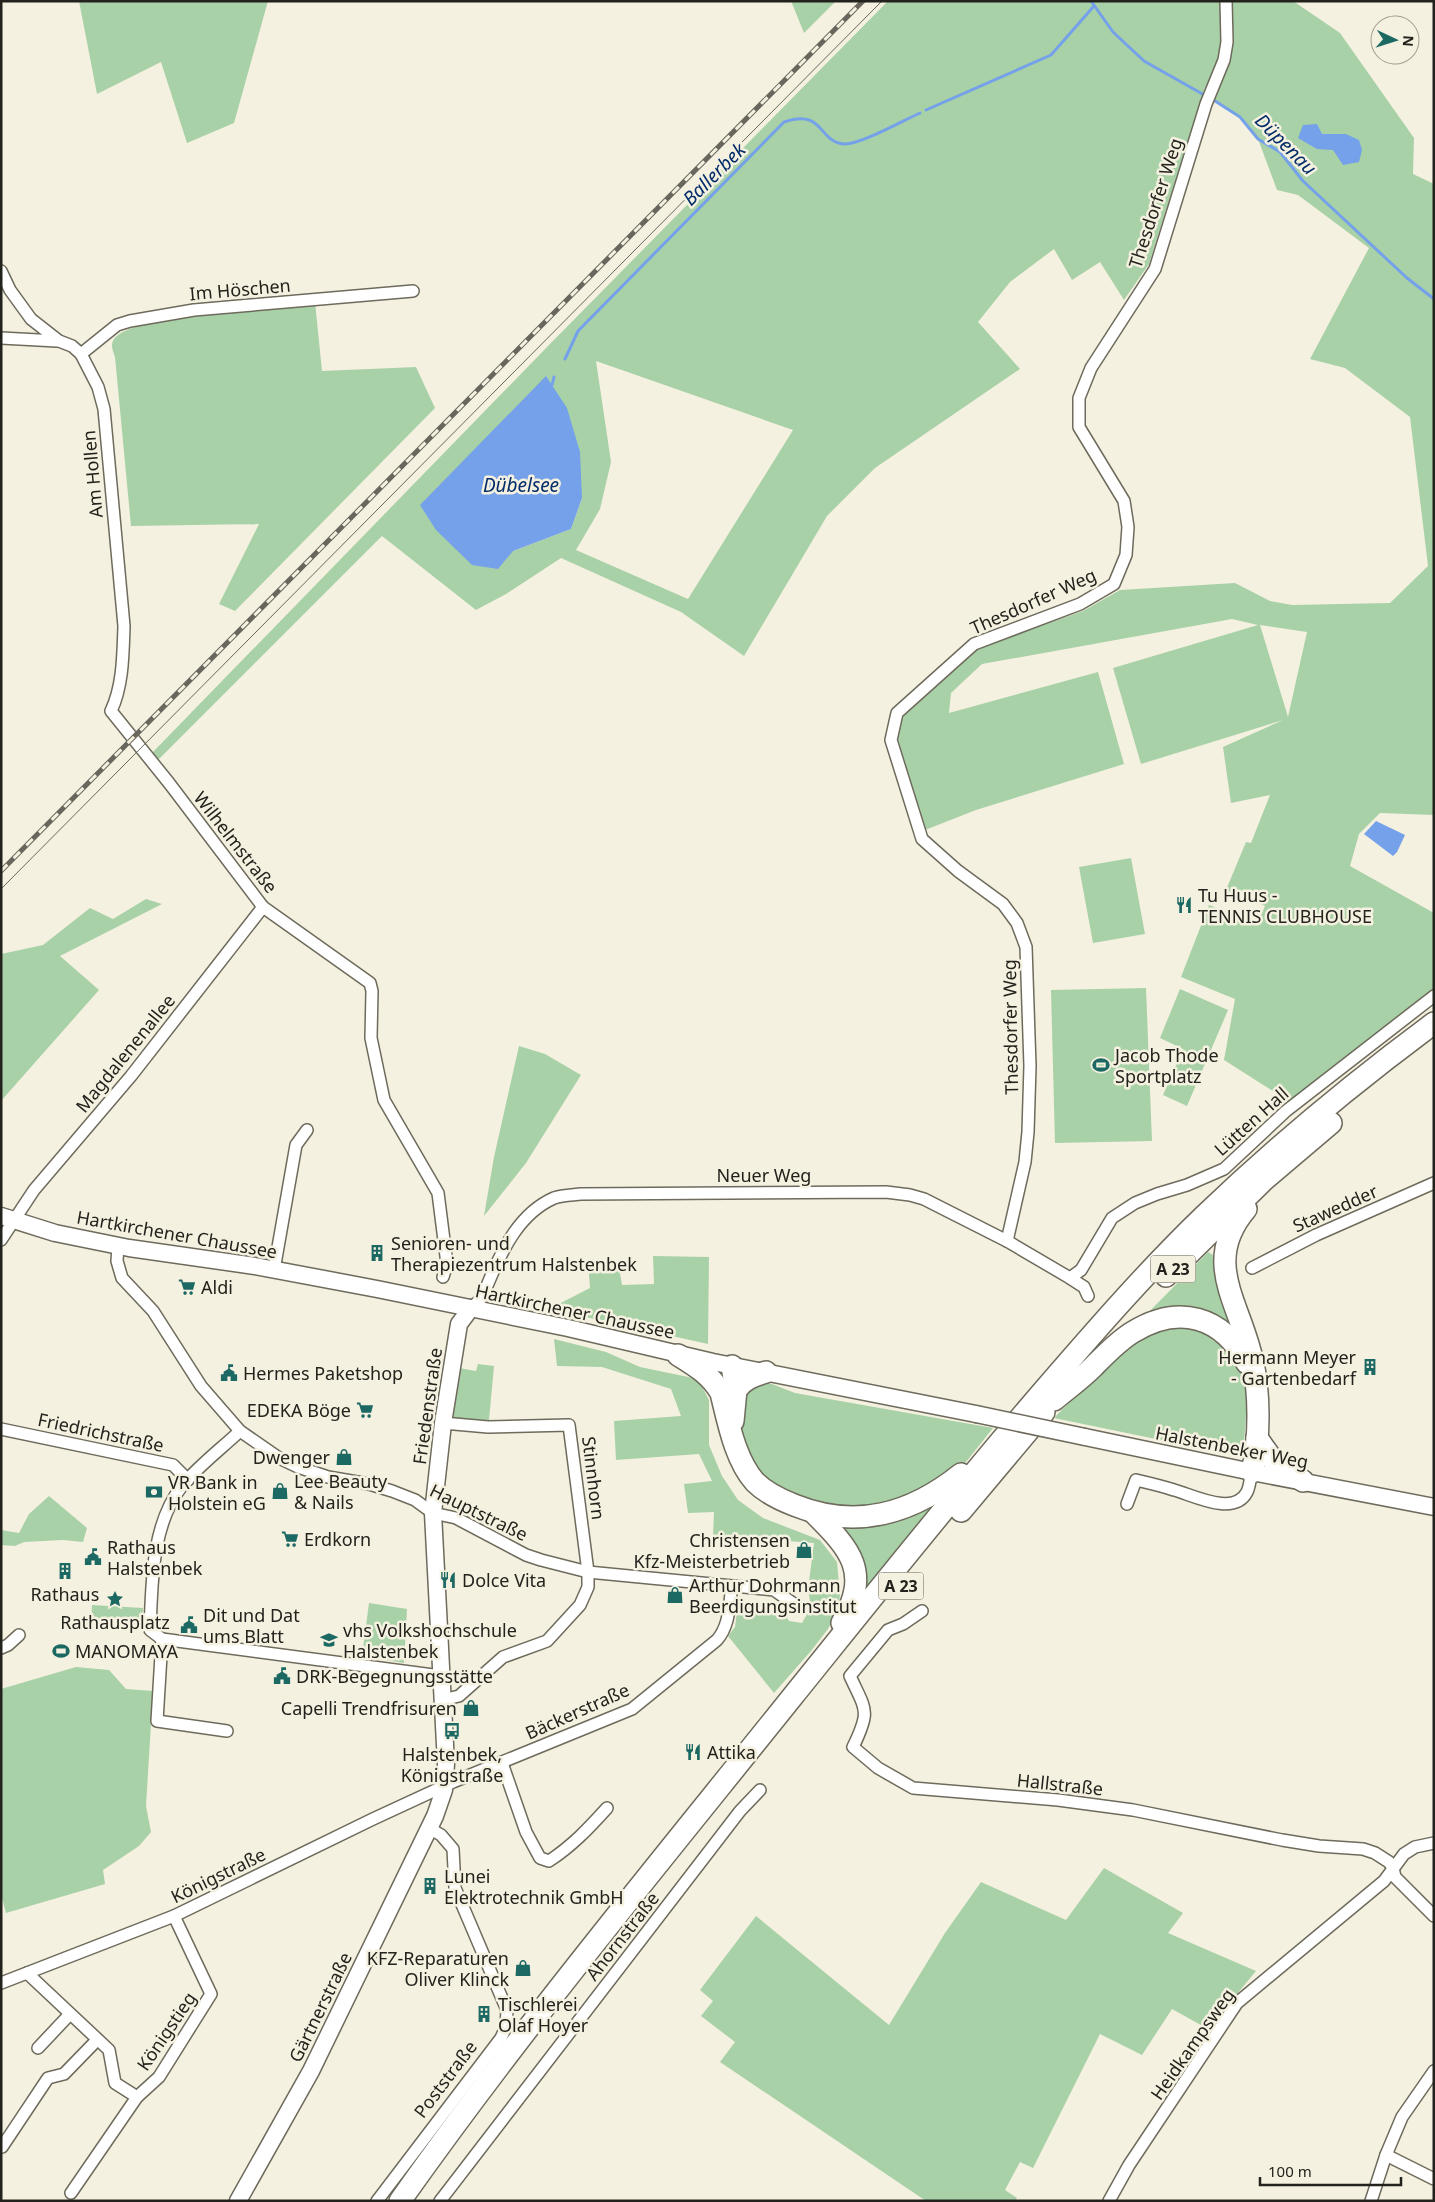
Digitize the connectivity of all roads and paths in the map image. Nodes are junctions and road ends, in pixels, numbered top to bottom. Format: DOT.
graph roads {
  1 [pos="1226,1"];
  2 [pos="1,271"];
  3 [pos="413,291"];
  4 [pos="1,338"];
  5 [pos="59,341"];
  6 [pos="81,354"];
  7 [pos="111,712"];
  8 [pos="263,907"];
  9 [pos="1434,996"];
  10 [pos="1434,1023"];
  11 [pos="1434,1042"];
  12 [pos="307,1130"];
  13 [pos="1302,1147"];
  14 [pos="1434,1183"];
  15 [pos="8,1221"];
  16 [pos="1,1240"];
  17 [pos="1007,1240"];
  18 [pos="118,1246"];
  19 [pos="1252,1268"];
  20 [pos="274,1270"];
  21 [pos="443,1277"];
  22 [pos="1070,1278"];
  23 [pos="1088,1296"];
  24 [pos="471,1308"];
  25 [pos="678,1355"];
  26 [pos="732,1366"];
  27 [pos="766,1372"];
  28 [pos="1255,1380"];
  29 [pos="729,1391"];
  30 [pos="1054,1400"];
  31 [pos="444,1423"];
  32 [pos="1023,1424"];
  33 [pos="1,1429"];
  34 [pos="240,1431"];
  35 [pos="1257,1438"];
  36 [pos="993,1449"];
  37 [pos="1252,1472"];
  38 [pos="188,1480"];
  39 [pos="1303,1481"];
  40 [pos="1127,1504"];
  41 [pos="1434,1507"];
  42 [pos="433,1513"];
  43 [pos="814,1513"];
  44 [pos="588,1572"];
  45 [pos="732,1586"];
  46 [pos="794,1604"];
  47 [pos="922,1611"];
  48 [pos="19,1635"];
  49 [pos="162,1639"];
  50 [pos="1,1648"];
  51 [pos="817,1666"];
  52 [pos="441,1676"];
  53 [pos="442,1700"];
  54 [pos="227,1731"];
  55 [pos="502,1763"];
  56 [pos="444,1787"];
  57 [pos="760,1790"];
  58 [pos="607,1808"];
  59 [pos="429,1828"];
  60 [pos="1434,1843"];
  61 [pos="1393,1868"];
  62 [pos="174,1916"];
  63 [pos="1434,1916"];
  64 [pos="27,1972"];
  65 [pos="1,1983"];
  66 [pos="70,2014"];
  67 [pos="97,2040"];
  68 [pos="38,2048"];
  69 [pos="1434,2071"];
  70 [pos="136,2097"];
  71 [pos="2,2147"];
  72 [pos="1386,2156"];
  73 [pos="1434,2179"];
  74 [pos="71,2193"];
  75 [pos="238,2201"];
  76 [pos="377,2201"];
  77 [pos="400,2201"];
  78 [pos="418,2201"];
  79 [pos="440,2201"];
  80 [pos="1109,2201"];
  81 [pos="1372,2201"];
  1 -- 17 [label="street, Thesdorfer Weg"];
  2 -- 5 [label="street"];
  3 -- 6 [label="street, Im Höschen"];
  4 -- 5 [label="street"];
  5 -- 6 [label="street"];
  6 -- 7 [label="street, Am Hollen"];
  7 -- 8 [label="street, Wilhelmstraße"];
  8 -- 15 [label="street, Magdalenenallee"];
  8 -- 21 [label="street, Wilhelmstraße"];
  9 -- 22 [label="street, Lütten Hall"];
  10 -- 36 [label="highway, A 23"];
  11 -- 13 [label="highway, A 23"];
  12 -- 20 [label="street"];
  13 -- 28 [label="highway"];
  13 -- 30 [label="highway, A 23"];
  14 -- 19 [label="street, Stawedder"];
  15 -- 16 [label="street, Magdalenenallee"];
  15 -- 18 [label="main road, Hartkirchener Chaussee"];
  17 -- 22 [label="street, Neuer Weg"];
  17 -- 24 [label="street, Neuer Weg"];
  18 -- 20 [label="main road, Hartkirchener Chaussee"];
  18 -- 34 [label="street, Hauptstraße"];
  20 -- 24 [label="main road, Hartkirchener Chaussee"];
  22 -- 23 [label="street, Neuer Weg"];
  24 -- 25 [label="main road, Hartkirchener Chaussee"];
  24 -- 31 [label="main road, Friedenstraße"];
  25 -- 26 [label="main road, Hartkirchener Chaussee"];
  25 -- 29 [label="highway"];
  26 -- 27 [label="main road, Hartkirchener Chaussee"];
  26 -- 29 [label="highway"];
  27 -- 29 [label="highway"];
  27 -- 32 [label="main road, Hartkirchener Chaussee, bridge"];
  28 -- 30 [label="highway"];
  28 -- 35 [label="highway"];
  29 -- 43 [label="highway"];
  30 -- 78 [label="highway, A 23"];
  31 -- 42 [label="main road, Friedenstraße"];
  31 -- 44 [label="street, Stinnhorn"];
  32 -- 37 [label="main road, Halstenbeker Weg, bridge"];
  33 -- 38 [label="street, Friedrichstraße"];
  34 -- 38 [label="street"];
  34 -- 42 [label="street, Hauptstraße"];
  35 -- 37 [label="highway"];
  35 -- 39 [label="highway"];
  36 -- 43 [label="highway"];
  36 -- 51 [label="highway, A 23"];
  37 -- 39 [label="main road, Halstenbeker Weg"];
  37 -- 40 [label="street"];
  38 -- 49 [label="street"];
  39 -- 41 [label="main road, Halstenbeker Weg"];
  42 -- 44 [label="street, Hauptstraße"];
  42 -- 52 [label="main road"];
  43 -- 51 [label="highway"];
  44 -- 45 [label="street, Hauptstraße"];
  44 -- 53 [label="street"];
  45 -- 46 [label="street, Hauptstraße"];
  45 -- 55 [label="street, Bäckerstraße"];
  47 -- 61 [label="street, Hallstraße"];
  48 -- 50 [label="street"];
  49 -- 52 [label="street"];
  49 -- 54 [label="street"];
  51 -- 77 [label="highway, A 23"];
  52 -- 53 [label="main road"];
  53 -- 56 [label="main road"];
  55 -- 56 [label="street, Bäckerstraße"];
  55 -- 58 [label="street"];
  56 -- 59 [label="main road"];
  56 -- 62 [label="street, Königstraße"];
  57 -- 79 [label="street, Ahornstraße"];
  59 -- 75 [label="main road, Gärtnerstraße"];
  59 -- 76 [label="street, Poststraße"];
  60 -- 61 [label="street"];
  61 -- 63 [label="street"];
  61 -- 80 [label="street, Heidkampsweg"];
  62 -- 64 [label="street, Königstraße"];
  62 -- 70 [label="street, Königstieg"];
  64 -- 65 [label="street, Königstraße"];
  64 -- 66 [label="street"];
  66 -- 67 [label="street"];
  66 -- 68 [label="street"];
  67 -- 70 [label="street"];
  67 -- 71 [label="street"];
  69 -- 72 [label="street"];
  70 -- 74 [label="street"];
  72 -- 73 [label="street"];
  72 -- 81 [label="street"];
}
